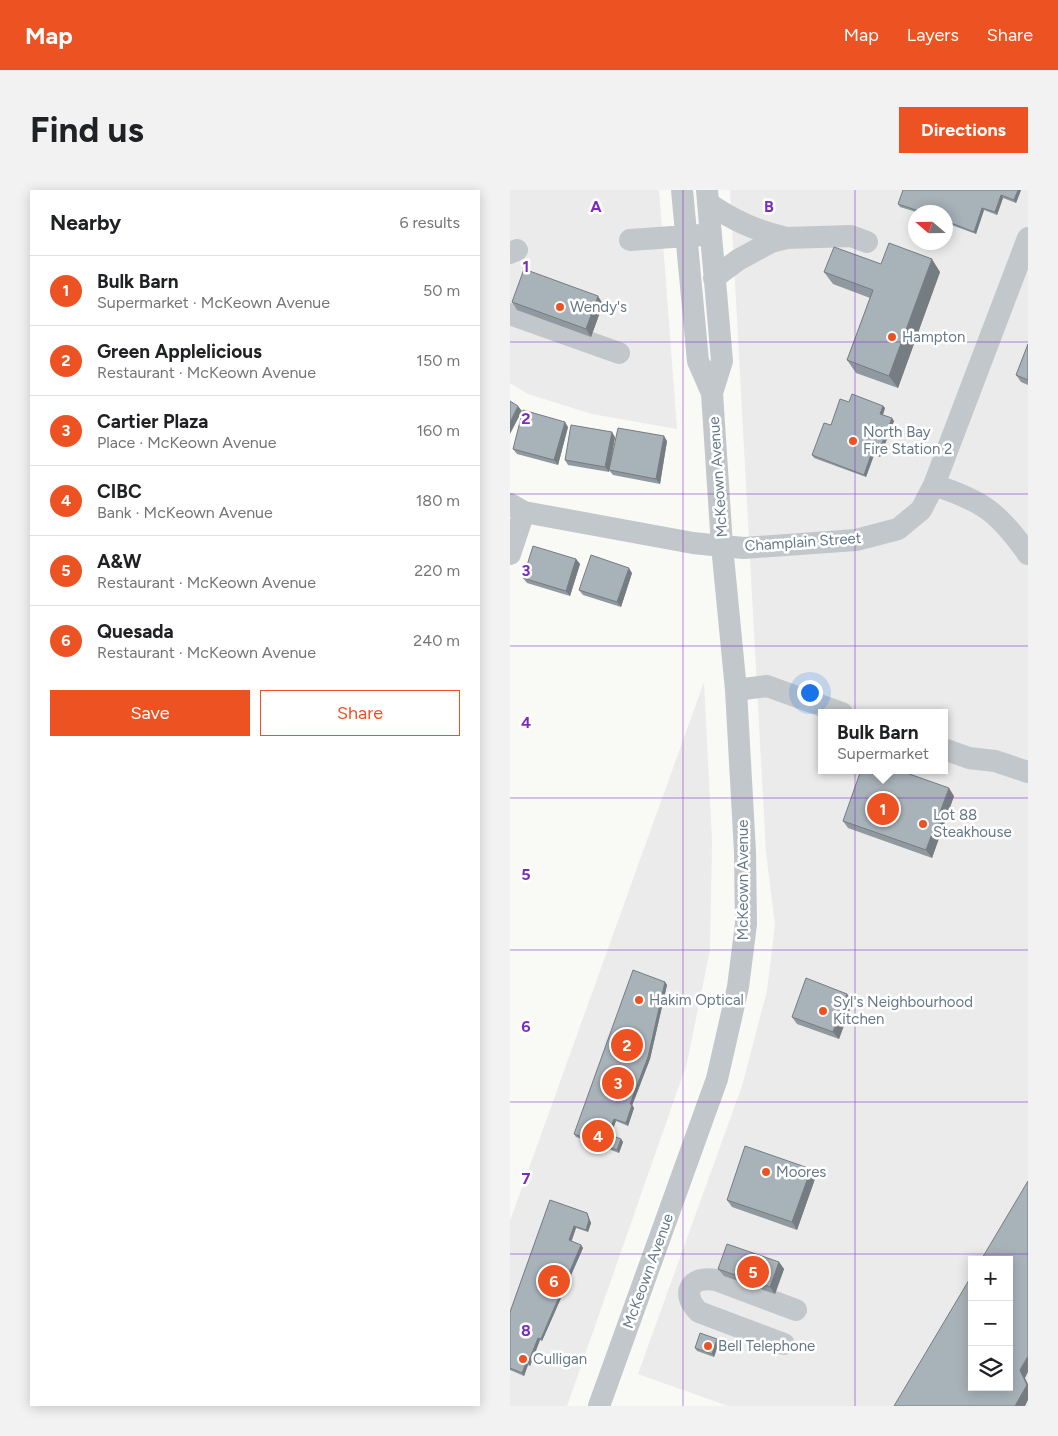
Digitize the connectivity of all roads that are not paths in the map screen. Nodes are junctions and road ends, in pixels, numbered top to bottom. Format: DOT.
graph roads {
  1 [pos="682,190"];
  2 [pos="707,196"];
  3 [pos="710,235"];
  4 [pos="686,236"];
  5 [pos="786,238"];
  6 [pos="1028,238"];
  7 [pos="630,240"];
  8 [pos="867,242"];
  9 [pos="714,278"];
  10 [pos="510,314"];
  11 [pos="619,353"];
  12 [pos="712,393"];
  13 [pos="934,485"];
  14 [pos="517,508"];
  15 [pos="722,546"];
  16 [pos="510,554"];
  17 [pos="1028,554"];
  18 [pos="736,690"];
  19 [pos="831,709"];
  20 [pos="948,750"];
  21 [pos="1028,772"];
  22 [pos="796,1310"];
  23 [pos="784,1344"];
  24 [pos="599,1406"];
  1 -- 4 [label="street, McKeown Avenue"];
  2 -- 3 [label="street, McKeown Avenue"];
  2 -- 5 [label="street"];
  3 -- 4 [label="street"];
  3 -- 9 [label="street, McKeown Avenue"];
  4 -- 7 [label="street"];
  4 -- 12 [label="street, McKeown Avenue"];
  5 -- 8 [label="street"];
  5 -- 9 [label="street"];
  6 -- 13 [label="street, Champlain Street"];
  9 -- 12 [label="street, McKeown Avenue"];
  10 -- 11 [label="street"];
  12 -- 15 [label="street, McKeown Avenue"];
  13 -- 15 [label="street, Champlain Street"];
  13 -- 17 [label="street"];
  14 -- 15 [label="street, Champlain Street"];
  14 -- 16 [label="street"];
  15 -- 18 [label="street, McKeown Avenue"];
  18 -- 19 [label="street"];
  18 -- 24 [label="street, McKeown Avenue"];
  20 -- 21 [label="street"];
  22 -- 23 [label="street"];
}
